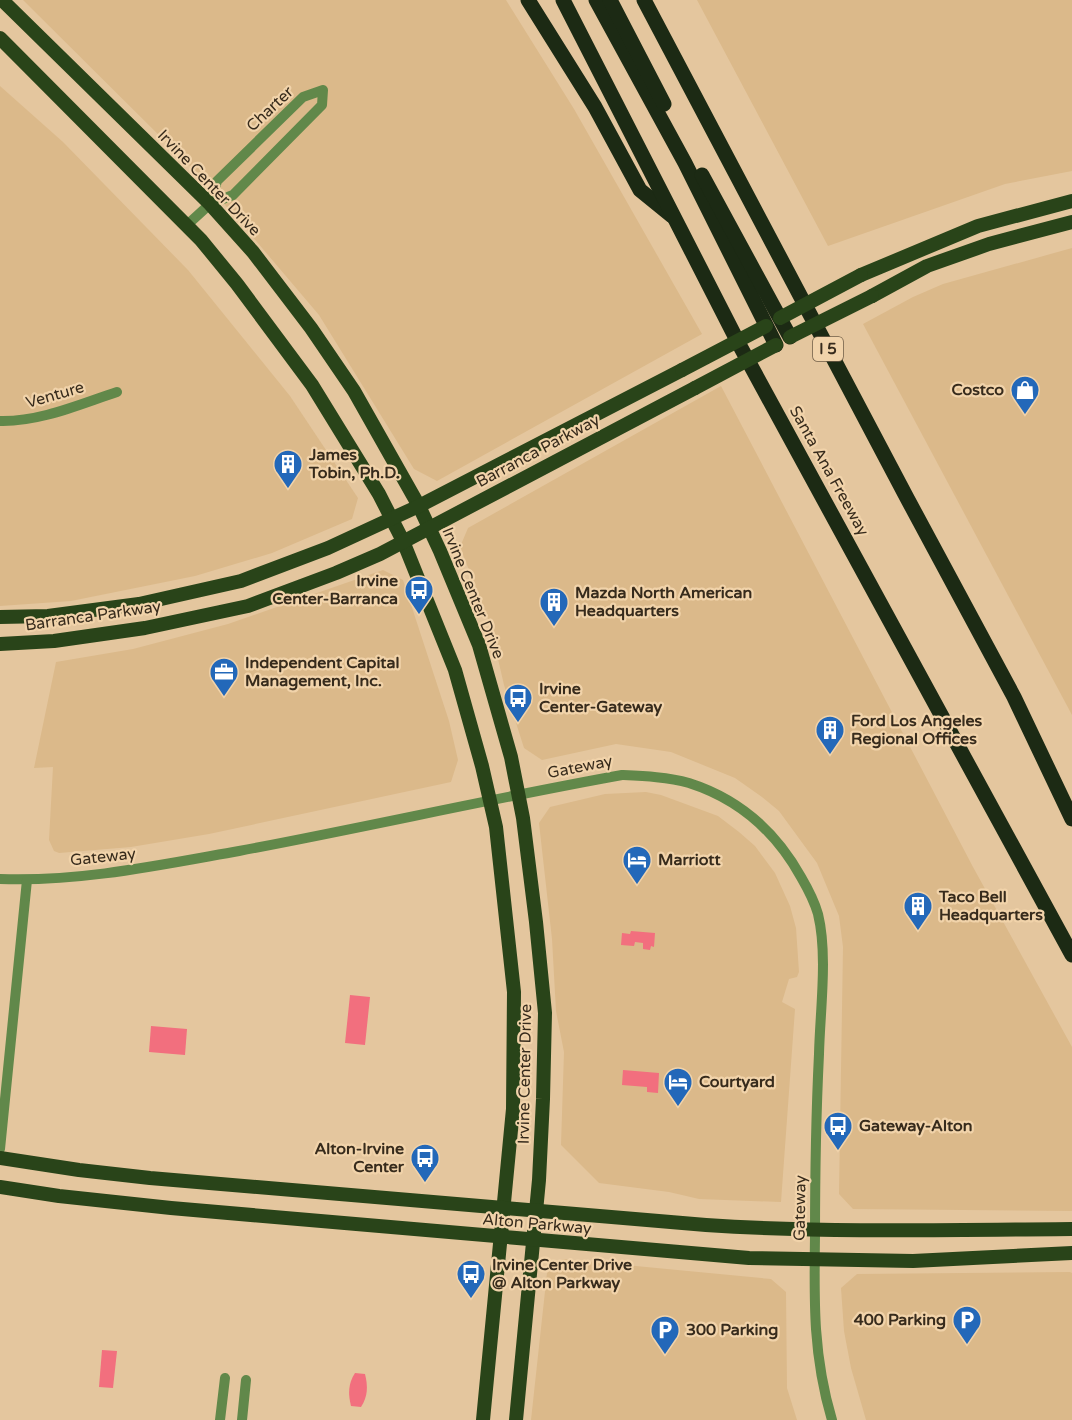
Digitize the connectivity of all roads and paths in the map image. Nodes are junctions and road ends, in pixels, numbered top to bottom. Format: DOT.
graph roads {
  1 [pos="2,0"];
  2 [pos="528,0"];
  3 [pos="563,0"];
  4 [pos="596,0"];
  5 [pos="610,0"];
  6 [pos="644,0"];
  7 [pos="0,38"];
  8 [pos="689,161"];
  9 [pos="1072,201"];
  10 [pos="210,204"];
  11 [pos="677,220"];
  12 [pos="1072,222"];
  13 [pos="187,225"];
  14 [pos="773,322"];
  15 [pos="790,337"];
  16 [pos="776,345"];
  17 [pos="117,392"];
  18 [pos="0,422"];
  19 [pos="419,506"];
  20 [pos="391,518"];
  21 [pos="429,528"];
  22 [pos="403,541"];
  23 [pos="0,617"];
  24 [pos="0,644"];
  25 [pos="1014,697"];
  26 [pos="519,795"];
  27 [pos="1072,799"];
  28 [pos="490,801"];
  29 [pos="1072,819"];
  30 [pos="0,879"];
  31 [pos="27,880"];
  32 [pos="1072,955"];
  33 [pos="0,1149"];
  34 [pos="0,1158"];
  35 [pos="0,1187"];
  36 [pos="502,1209"];
  37 [pos="535,1211"];
  38 [pos="815,1229"];
  39 [pos="1072,1229"];
  40 [pos="500,1238"];
  41 [pos="532,1240"];
  42 [pos="1072,1253"];
  43 [pos="814,1261"];
  44 [pos="225,1378"];
  45 [pos="246,1380"];
  46 [pos="220,1420"];
  47 [pos="242,1420"];
  48 [pos="483,1420"];
  49 [pos="516,1420"];
  50 [pos="832,1420"];
  1 -- 10 [label="main road, Irvine Center Drive"];
  2 -- 11 [label="highway"];
  3 -- 11 [label="highway, Santa Ana Freeway"];
  4 -- 8 [label="highway"];
  5 -- 8 [label="highway"];
  6 -- 25 [label="highway, I 5"];
  7 -- 13 [label="main road, Irvine Center Drive"];
  8 -- 14 [label="highway"];
  9 -- 14 [label="main road, Barranca Parkway, bridge"];
  10 -- 10 [label="street, Charter"];
  10 -- 13 [label="street, Charter"];
  10 -- 19 [label="main road, Irvine Center Drive"];
  11 -- 32 [label="highway, Santa Ana Freeway"];
  12 -- 15 [label="main road, Barranca Parkway, bridge"];
  13 -- 20 [label="main road, Irvine Center Drive"];
  14 -- 15 [label="highway"];
  14 -- 16 [label="highway"];
  14 -- 19 [label="main road, Barranca Parkway, bridge"];
  15 -- 16 [label="main road, Barranca Parkway, bridge"];
  16 -- 21 [label="main road, Barranca Parkway, bridge"];
  17 -- 18 [label="street, Venture"];
  19 -- 20 [label="main road, Barranca Parkway"];
  19 -- 21 [label="main road, Irvine Center Drive"];
  20 -- 22 [label="main road, Irvine Center Drive"];
  20 -- 23 [label="main road, Barranca Parkway"];
  21 -- 22 [label="main road, Barranca Parkway"];
  21 -- 26 [label="main road, Irvine Center Drive"];
  22 -- 24 [label="main road, Barranca Parkway"];
  22 -- 28 [label="main road, Irvine Center Drive"];
  25 -- 27 [label="highway"];
  25 -- 29 [label="highway, I 5"];
  26 -- 28 [label="street, Gateway"];
  26 -- 37 [label="main road, Irvine Center Drive"];
  26 -- 38 [label="street, Gateway"];
  28 -- 31 [label="street, Gateway"];
  28 -- 36 [label="main road, Irvine Center Drive"];
  30 -- 31 [label="street, Gateway"];
  31 -- 33 [label="street"];
  34 -- 36 [label="main road, Alton Parkway"];
  35 -- 40 [label="main road, Alton Parkway"];
  36 -- 37 [label="main road, Alton Parkway"];
  36 -- 40 [label="main road, Irvine Center Drive"];
  37 -- 38 [label="main road, Alton Parkway"];
  37 -- 41 [label="main road, Irvine Center Drive"];
  38 -- 39 [label="main road, Alton Parkway"];
  38 -- 43 [label="street, Gateway"];
  40 -- 41 [label="main road, Alton Parkway"];
  40 -- 48 [label="main road, Irvine Center Drive"];
  41 -- 43 [label="main road, Alton Parkway"];
  41 -- 49 [label="main road, Irvine Center Drive"];
  42 -- 43 [label="main road, Alton Parkway"];
  43 -- 50 [label="street, Gateway"];
  44 -- 46 [label="street"];
  45 -- 47 [label="street"];
}
